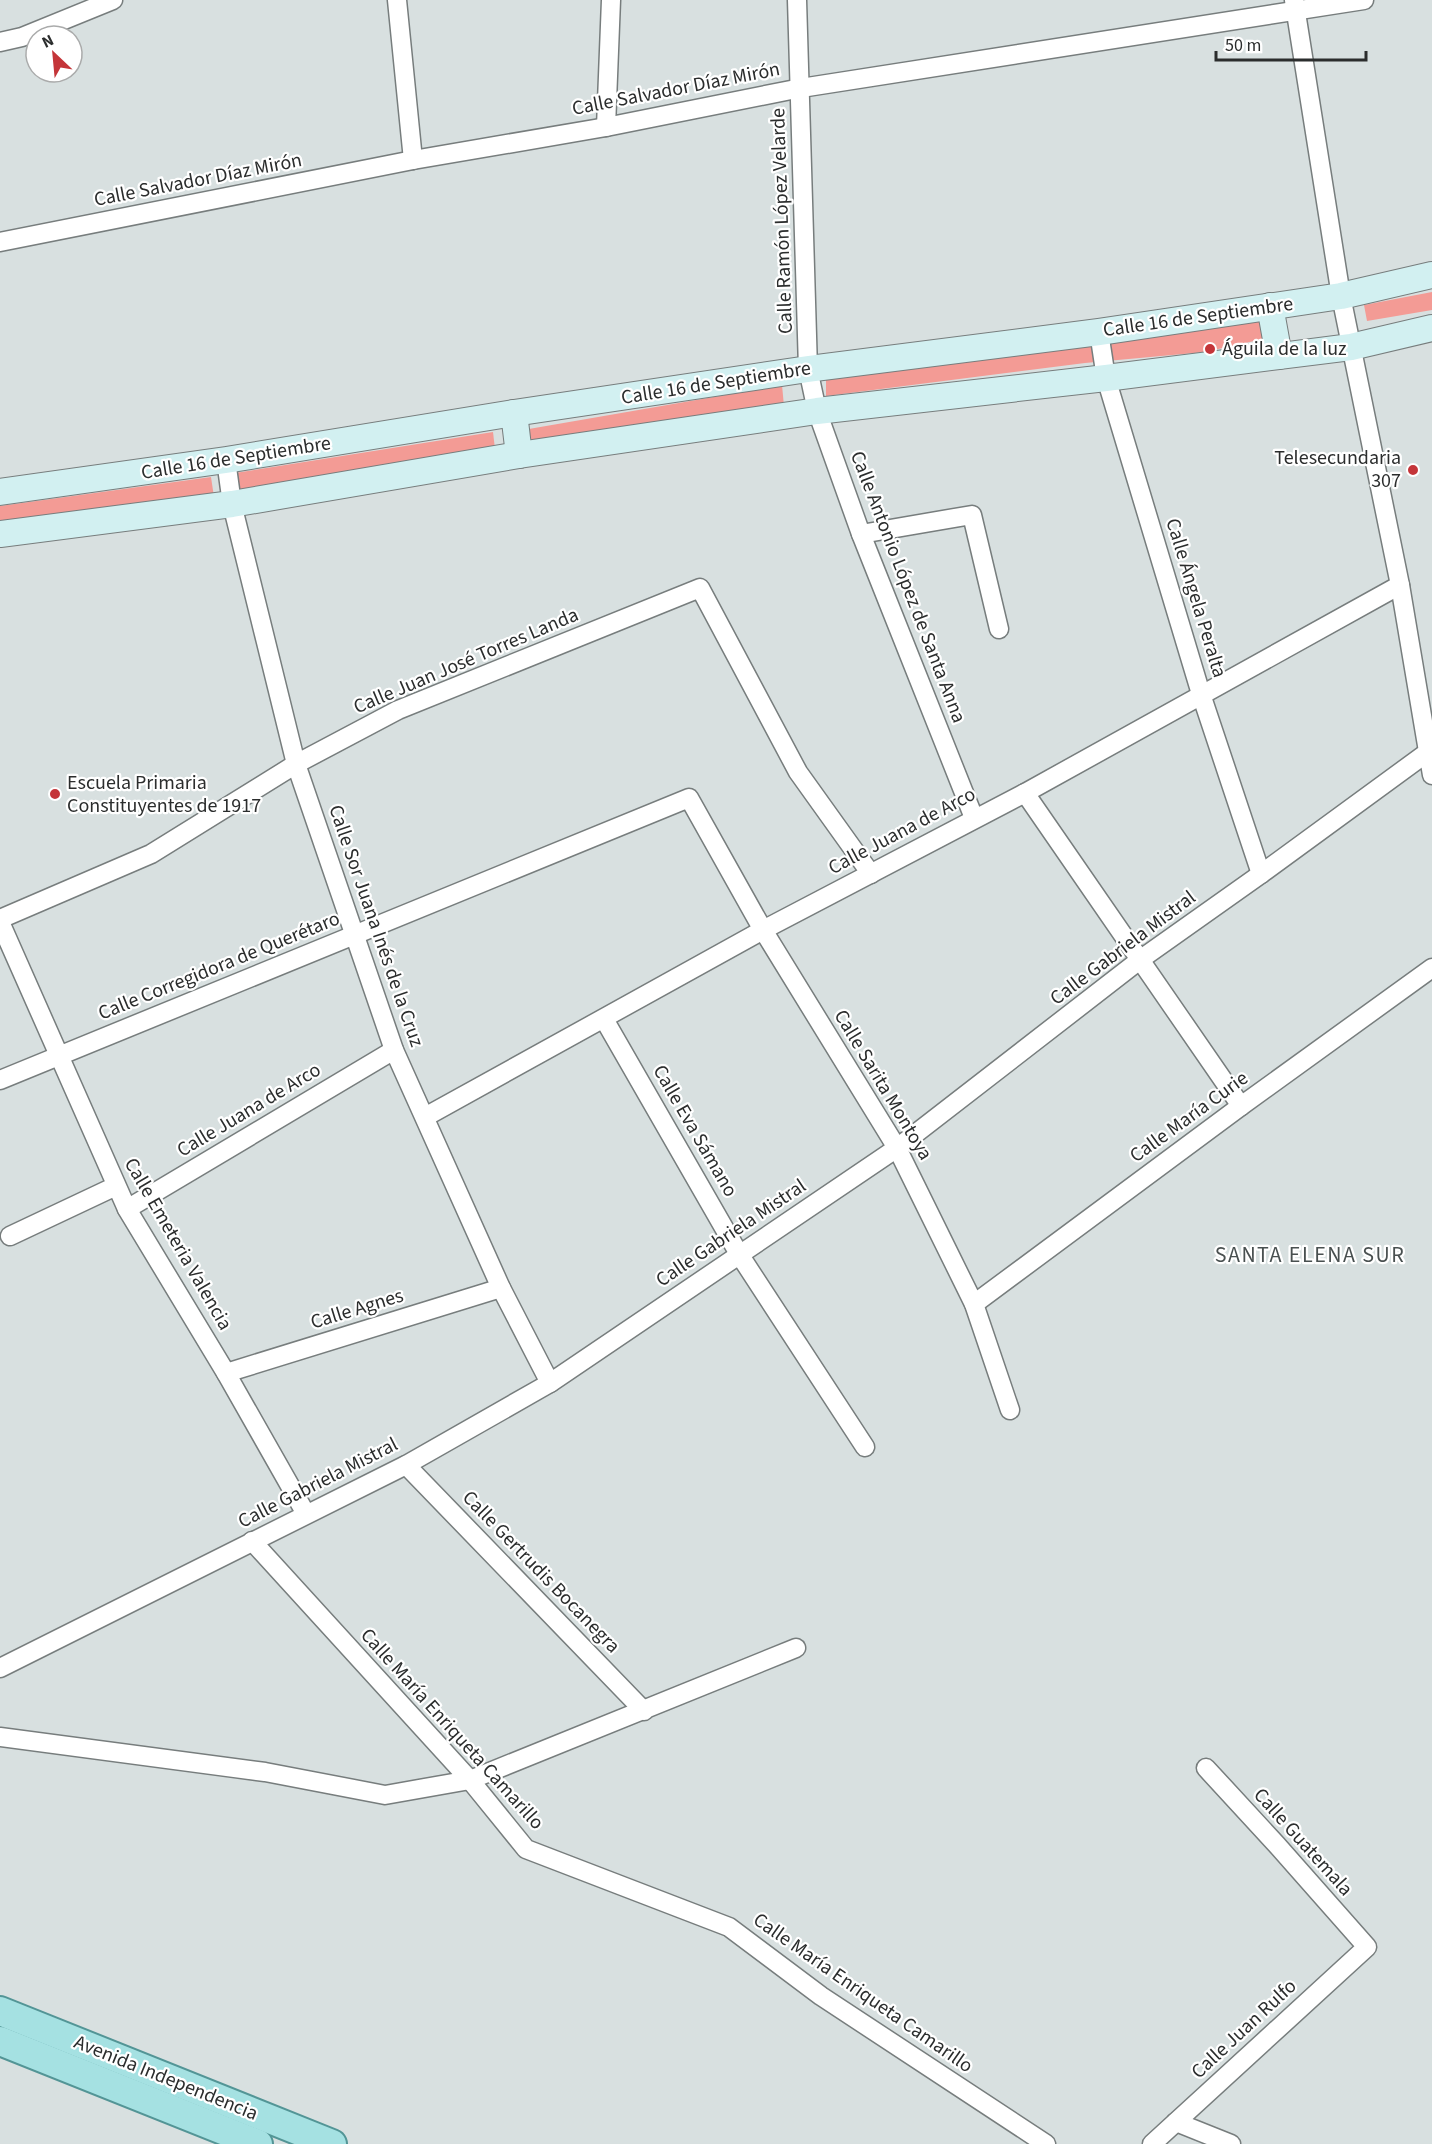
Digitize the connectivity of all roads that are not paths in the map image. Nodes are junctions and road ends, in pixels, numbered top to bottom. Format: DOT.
graph roads {
  1 [pos="112,0"];
  2 [pos="397,0"];
  3 [pos="611,0"];
  4 [pos="797,0"];
  5 [pos="1364,0"];
  6 [pos="1294,5"];
  7 [pos="0,42"];
  8 [pos="801,88"];
  9 [pos="606,127"];
  10 [pos="413,160"];
  11 [pos="0,242"];
  12 [pos="1432,275"];
  13 [pos="1341,296"];
  14 [pos="1270,306"];
  15 [pos="1432,328"];
  16 [pos="1099,332"];
  17 [pos="1351,347"];
  18 [pos="1279,356"];
  19 [pos="808,369"];
  20 [pos="1106,378"];
  21 [pos="817,411"];
  22 [pos="514,413"];
  23 [pos="519,455"];
  24 [pos="226,460"];
  25 [pos="0,492"];
  26 [pos="232,504"];
  27 [pos="0,534"];
  28 [pos="861,534"];
  29 [pos="1400,585"];
  30 [pos="999,629"];
  31 [pos="1201,694"];
  32 [pos="1430,750"];
  33 [pos="296,764"];
  34 [pos="1432,775"];
  35 [pos="1025,793"];
  36 [pos="689,798"];
  37 [pos="974,818"];
  38 [pos="871,874"];
  39 [pos="1262,874"];
  40 [pos="0,920"];
  41 [pos="763,930"];
  42 [pos="353,936"];
  43 [pos="1141,959"];
  44 [pos="1432,968"];
  45 [pos="604,1019"];
  46 [pos="394,1050"];
  47 [pos="59,1056"];
  48 [pos="0,1080"];
  49 [pos="1241,1106"];
  50 [pos="425,1117"];
  51 [pos="897,1148"];
  52 [pos="116,1186"];
  53 [pos="127,1209"];
  54 [pos="10,1236"];
  55 [pos="740,1254"];
  56 [pos="501,1288"];
  57 [pos="974,1304"];
  58 [pos="226,1373"];
  59 [pos="550,1383"];
  60 [pos="1010,1410"];
  61 [pos="866,1447"];
  62 [pos="406,1465"];
  63 [pos="306,1514"];
  64 [pos="252,1541"];
  65 [pos="796,1648"];
  66 [pos="0,1668"];
  67 [pos="644,1711"];
  68 [pos="0,1737"];
  69 [pos="1206,1768"];
  70 [pos="470,1780"];
  71 [pos="1367,1947"];
  72 [pos="0,2011"];
  73 [pos="0,2041"];
  74 [pos="1176,2122"];
  75 [pos="222,2138"];
  76 [pos="258,2144"];
  77 [pos="332,2144"];
  78 [pos="1046,2144"];
  79 [pos="1152,2144"];
  80 [pos="1232,2144"];
  1 -- 7 [label="street"];
  2 -- 10 [label="street"];
  3 -- 9 [label="street"];
  4 -- 8 [label="street, Calle Ramón López Velarde"];
  5 -- 6 [label="street, Calle Salvador Díaz Mirón"];
  6 -- 8 [label="street, Calle Salvador Díaz Mirón"];
  6 -- 13 [label="street"];
  8 -- 9 [label="street, Calle Salvador Díaz Mirón"];
  8 -- 19 [label="street, Calle Ramón López Velarde"];
  9 -- 10 [label="street, Calle Salvador Díaz Mirón"];
  10 -- 11 [label="street, Calle Salvador Díaz Mirón"];
  12 -- 13 [label="street, Calle 16 de Septiembre"];
  13 -- 14 [label="street, Calle 16 de Septiembre"];
  13 -- 17 [label="street"];
  14 -- 16 [label="street, Calle 16 de Septiembre"];
  14 -- 18 [label="street"];
  15 -- 17 [label="street"];
  16 -- 19 [label="street, Calle 16 de Septiembre"];
  16 -- 20 [label="street, Calle Ángela Peralta"];
  17 -- 18 [label="street"];
  17 -- 29 [label="street"];
  18 -- 20 [label="street"];
  19 -- 21 [label="street, Calle Antonio López de Santa Anna"];
  19 -- 22 [label="street, Calle 16 de Septiembre"];
  20 -- 21 [label="street"];
  20 -- 31 [label="street, Calle Ángela Peralta"];
  21 -- 23 [label="street"];
  21 -- 28 [label="street, Calle Antonio López de Santa Anna"];
  22 -- 23 [label="street"];
  22 -- 24 [label="street, Calle 16 de Septiembre"];
  23 -- 26 [label="street"];
  24 -- 25 [label="street, Calle 16 de Septiembre"];
  24 -- 26 [label="street, Calle Sor Juana Inés de la Cruz"];
  26 -- 27 [label="street"];
  26 -- 33 [label="street, Calle Sor Juana Inés de la Cruz"];
  28 -- 30 [label="street"];
  28 -- 37 [label="street, Calle Antonio López de Santa Anna"];
  29 -- 31 [label="street, Calle Juana de Arco"];
  29 -- 32 [label="street"];
  31 -- 35 [label="street, Calle Juana de Arco"];
  31 -- 39 [label="street, Calle Ángela Peralta"];
  32 -- 34 [label="street"];
  32 -- 39 [label="street, Calle Gabriela Mistral"];
  33 -- 38 [label="street, Calle Juan José Torres Landa"];
  33 -- 40 [label="street, Calle Juan José Torres Landa"];
  33 -- 42 [label="street, Calle Sor Juana Inés de la Cruz"];
  35 -- 37 [label="street, Calle Juana de Arco"];
  35 -- 43 [label="street"];
  36 -- 41 [label="street, Calle Sarita Montoya"];
  36 -- 42 [label="street, Calle Corregidora de Querétaro"];
  37 -- 38 [label="street, Calle Juana de Arco"];
  38 -- 41 [label="street, Calle Juana de Arco"];
  39 -- 43 [label="street, Calle Gabriela Mistral"];
  40 -- 47 [label="street, Calle Emeteria Valencia"];
  41 -- 45 [label="street, Calle Juana de Arco"];
  41 -- 51 [label="street, Calle Sarita Montoya"];
  42 -- 46 [label="street, Calle Sor Juana Inés de la Cruz"];
  42 -- 47 [label="street, Calle Corregidora de Querétaro"];
  43 -- 49 [label="street"];
  43 -- 51 [label="street, Calle Gabriela Mistral"];
  44 -- 49 [label="street, Calle María Curie"];
  45 -- 50 [label="street, Calle Juana de Arco"];
  45 -- 55 [label="street, Calle Eva Sámano"];
  46 -- 50 [label="street, Calle Sor Juana Inés de la Cruz"];
  46 -- 53 [label="street, Calle Juana de Arco"];
  47 -- 48 [label="street, Calle Corregidora de Querétaro"];
  47 -- 52 [label="street, Calle Emeteria Valencia"];
  49 -- 57 [label="street, Calle María Curie"];
  50 -- 56 [label="street, Calle Sor Juana Inés de la Cruz"];
  51 -- 55 [label="street, Calle Gabriela Mistral"];
  51 -- 57 [label="street, Calle Sarita Montoya"];
  52 -- 53 [label="street, Calle Emeteria Valencia"];
  52 -- 54 [label="street"];
  53 -- 58 [label="street, Calle Emeteria Valencia"];
  55 -- 59 [label="street, Calle Gabriela Mistral"];
  55 -- 61 [label="street, Calle Eva Sámano"];
  56 -- 58 [label="street, Calle Agnes"];
  56 -- 59 [label="street, Calle Sor Juana Inés de la Cruz"];
  57 -- 60 [label="street, Calle Sarita Montoya"];
  58 -- 63 [label="street, Calle Emeteria Valencia"];
  59 -- 62 [label="street, Calle Gabriela Mistral"];
  62 -- 63 [label="street, Calle Gabriela Mistral"];
  62 -- 67 [label="street, Calle Gertrudis Bocanegra"];
  63 -- 64 [label="street, Calle Gabriela Mistral"];
  64 -- 66 [label="street, Calle Gabriela Mistral"];
  64 -- 70 [label="street, Calle María Enriqueta Camarillo"];
  65 -- 67 [label="street"];
  67 -- 70 [label="street"];
  68 -- 70 [label="street"];
  69 -- 71 [label="street, Calle Guatemala"];
  70 -- 78 [label="street, Calle María Enriqueta Camarillo"];
  71 -- 74 [label="street, Calle Juan Rulfo"];
  72 -- 77 [label="main road, Avenida Independencia"];
  73 -- 75 [label="main road, Avenida Independencia"];
  74 -- 79 [label="street, Calle Juan Rulfo"];
  74 -- 80 [label="street"];
  75 -- 76 [label="main road, Avenida Independencia"];
}
